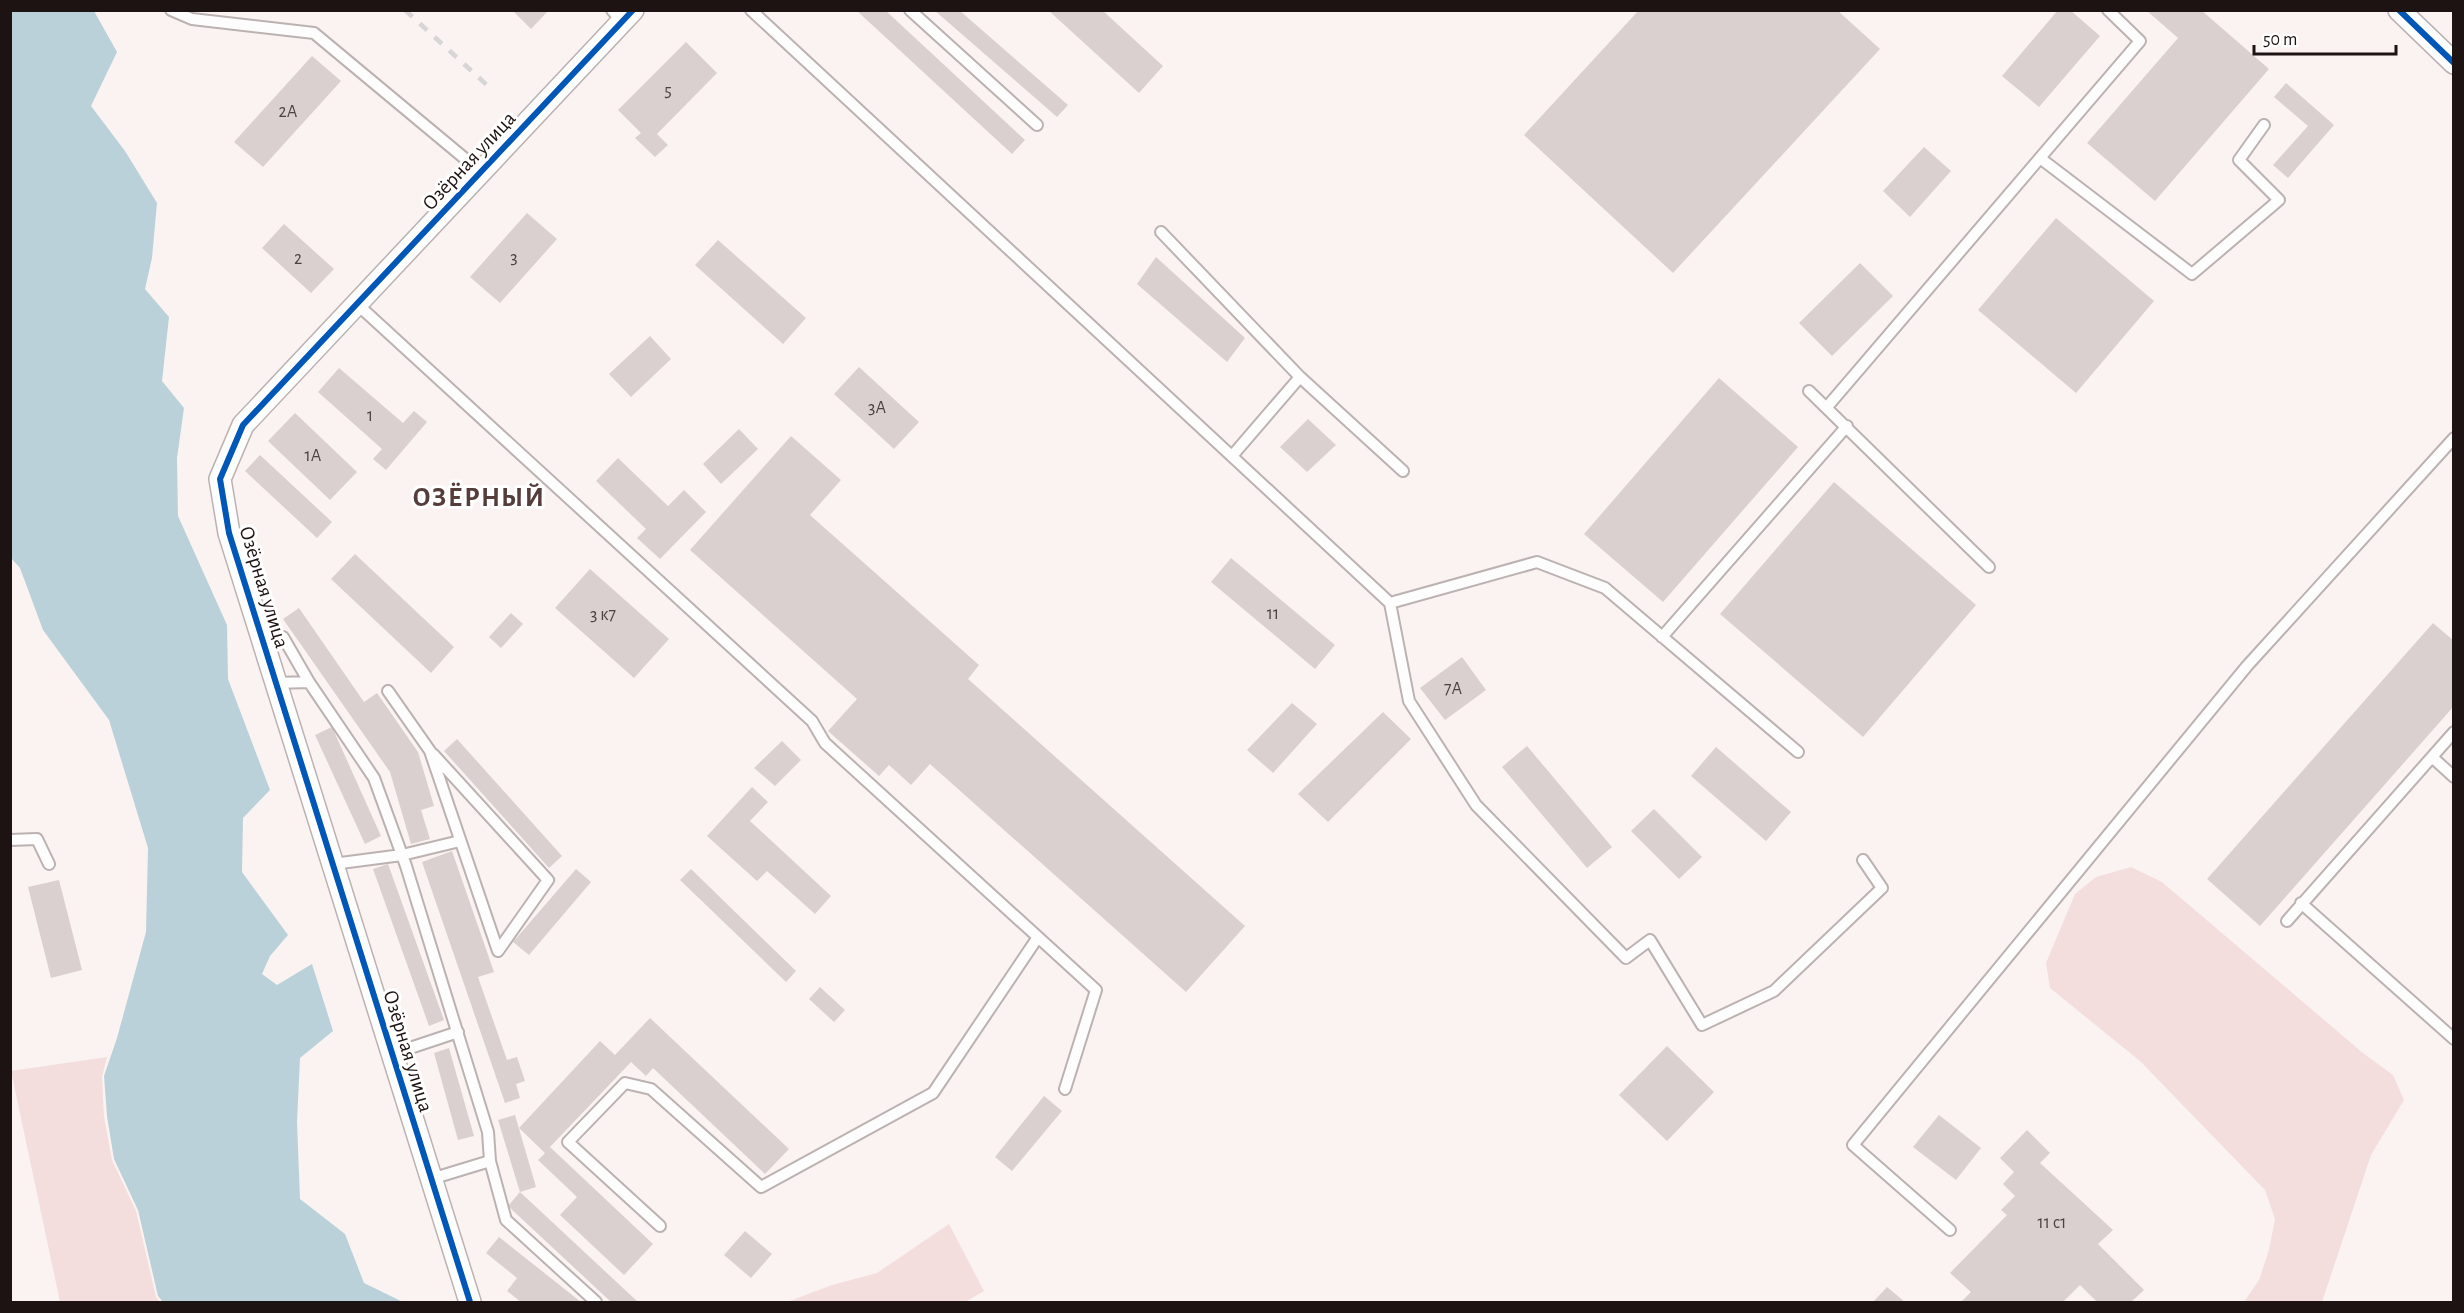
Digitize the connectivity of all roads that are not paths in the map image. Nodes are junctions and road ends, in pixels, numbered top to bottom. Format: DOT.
graph roads {
  1 [pos="171,10"];
  2 [pos="750,10"];
  3 [pos="910,10"];
  4 [pos="2108,10"];
  5 [pos="2399,10"];
  6 [pos="623,14"];
  7 [pos="2454,63"];
  8 [pos="1037,125"];
  9 [pos="2264,125"];
  10 [pos="2040,158"];
  11 [pos="481,172"];
  12 [pos="1161,232"];
  13 [pos="357,304"];
  14 [pos="1300,377"];
  15 [pos="1809,391"];
  16 [pos="1827,407"];
  17 [pos="1847,426"];
  18 [pos="2454,438"];
  19 [pos="1232,456"];
  20 [pos="1403,471"];
  21 [pos="1989,567"];
  22 [pos="1390,603"];
  23 [pos="283,637"];
  24 [pos="1662,637"];
  25 [pos="309,682"];
  26 [pos="276,683"];
  27 [pos="388,691"];
  28 [pos="2454,732"];
  29 [pos="430,751"];
  30 [pos="1798,752"];
  31 [pos="2432,757"];
  32 [pos="2454,777"];
  33 [pos="10,840"];
  34 [pos="460,841"];
  35 [pos="402,855"];
  36 [pos="1863,860"];
  37 [pos="50,864"];
  38 [pos="333,864"];
  39 [pos="2301,903"];
  40 [pos="2287,921"];
  41 [pos="1038,937"];
  42 [pos="458,1032"];
  43 [pos="2454,1039"];
  44 [pos="392,1054"];
  45 [pos="1065,1089"];
  46 [pos="490,1161"];
  47 [pos="431,1179"];
  48 [pos="660,1226"];
  49 [pos="1950,1230"];
  50 [pos="470,1302"];
  51 [pos="597,1302"];
  1 -- 11 [label="lane"];
  2 -- 19 [label="lane"];
  3 -- 8 [label="lane"];
  4 -- 10 [label="lane"];
  5 -- 7 [label="street"];
  6 -- 11 [label="street, Озёрная улица"];
  9 -- 10 [label="lane"];
  10 -- 16 [label="lane"];
  11 -- 13 [label="street, Озёрная улица"];
  12 -- 14 [label="lane"];
  13 -- 26 [label="street, Озёрная улица"];
  13 -- 41 [label="lane"];
  14 -- 19 [label="lane"];
  14 -- 20 [label="lane"];
  15 -- 16 [label="lane"];
  16 -- 17 [label="lane"];
  17 -- 21 [label="lane"];
  17 -- 24 [label="lane"];
  18 -- 49 [label="lane"];
  19 -- 22 [label="lane"];
  22 -- 24 [label="lane"];
  22 -- 36 [label="lane"];
  23 -- 25 [label="lane"];
  24 -- 30 [label="lane"];
  25 -- 26 [label="lane"];
  25 -- 35 [label="lane"];
  26 -- 38 [label="street, Озёрная улица"];
  27 -- 29 [label="lane"];
  28 -- 31 [label="lane"];
  29 -- 34 [label="lane"];
  29 -- 34 [label="lane"];
  31 -- 32 [label="lane"];
  31 -- 39 [label="lane"];
  33 -- 37 [label="lane"];
  34 -- 35 [label="lane"];
  35 -- 38 [label="lane"];
  35 -- 42 [label="lane"];
  38 -- 44 [label="street, Озёрная улица"];
  39 -- 40 [label="lane"];
  39 -- 43 [label="lane"];
  41 -- 45 [label="lane"];
  41 -- 48 [label="lane"];
  42 -- 44 [label="lane"];
  42 -- 46 [label="lane"];
  44 -- 47 [label="street, Озёрная улица"];
  46 -- 47 [label="lane"];
  46 -- 51 [label="lane"];
  47 -- 50 [label="street, Озёрная улица"];
}
